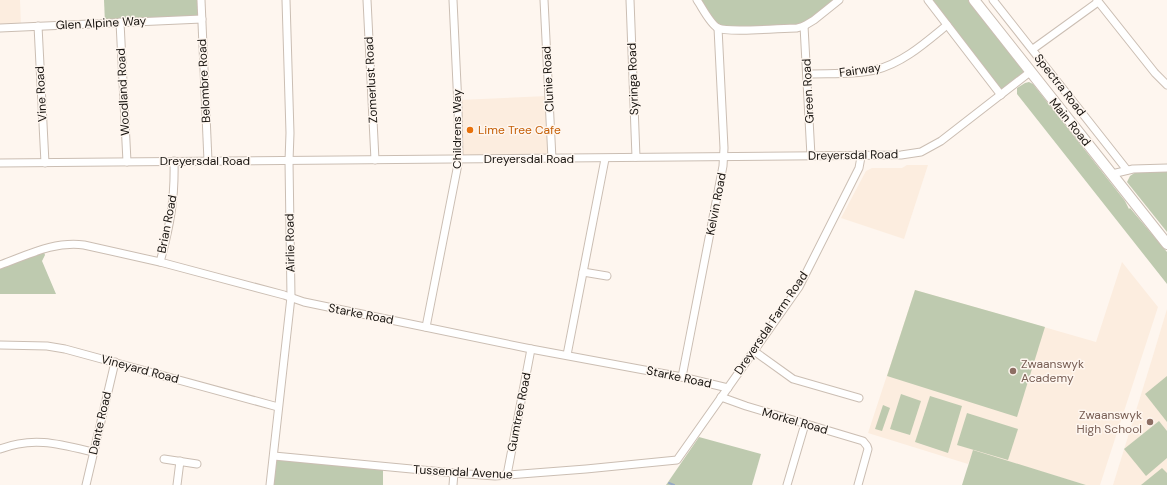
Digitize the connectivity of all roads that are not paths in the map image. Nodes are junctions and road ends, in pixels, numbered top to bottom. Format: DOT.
graph roads {
  1 [pos="201,0"];
  2 [pos="286,0"];
  3 [pos="367,0"];
  4 [pos="454,0"];
  5 [pos="544,0"];
  6 [pos="630,0"];
  7 [pos="697,0"];
  8 [pos="839,0"];
  9 [pos="928,0"];
  10 [pos="974,0"];
  11 [pos="993,0"];
  12 [pos="1098,1"];
  13 [pos="202,19"];
  14 [pos="120,22"];
  15 [pos="947,25"];
  16 [pos="38,26"];
  17 [pos="804,26"];
  18 [pos="0,28"];
  19 [pos="718,28"];
  20 [pos="1033,49"];
  21 [pos="1030,72"];
  22 [pos="807,74"];
  23 [pos="1167,85"];
  24 [pos="1001,95"];
  25 [pos="811,156"];
  26 [pos="636,157"];
  27 [pos="723,157"];
  28 [pos="861,157"];
  29 [pos="605,158"];
  30 [pos="459,159"];
  31 [pos="552,159"];
  32 [pos="375,160"];
  33 [pos="174,161"];
  34 [pos="208,161"];
  35 [pos="289,161"];
  36 [pos="127,162"];
  37 [pos="0,163"];
  38 [pos="45,163"];
  39 [pos="1167,168"];
  40 [pos="1127,170"];
  41 [pos="1112,174"];
  42 [pos="1167,244"];
  43 [pos="160,262"];
  44 [pos="0,265"];
  45 [pos="583,272"];
  46 [pos="607,276"];
  47 [pos="291,297"];
  48 [pos="426,327"];
  49 [pos="0,345"];
  50 [pos="531,349"];
  51 [pos="754,351"];
  52 [pos="567,355"];
  53 [pos="115,362"];
  54 [pos="682,377"];
  55 [pos="728,388"];
  56 [pos="721,397"];
  57 [pos="859,398"];
  58 [pos="278,406"];
  59 [pos="805,424"];
  60 [pos="0,449"];
  61 [pos="93,452"];
  62 [pos="274,456"];
  63 [pos="164,459"];
  64 [pos="677,460"];
  65 [pos="180,461"];
  66 [pos="197,464"];
  67 [pos="454,473"];
  68 [pos="507,475"];
  69 [pos="86,485"];
  70 [pos="178,485"];
  71 [pos="270,485"];
  72 [pos="453,485"];
  73 [pos="787,485"];
  74 [pos="858,485"];
  1 -- 13 [label="street, Belombre Road"];
  2 -- 35 [label="street, Airlie Road"];
  3 -- 32 [label="street, Zomerlust Road"];
  4 -- 30 [label="street, Childrens Way"];
  5 -- 31 [label="street, Clunie Road"];
  6 -- 26 [label="street, Syringa Road"];
  7 -- 19 [label="street"];
  8 -- 17 [label="street"];
  9 -- 15 [label="street"];
  10 -- 21 [label="main road, Main Road"];
  11 -- 20 [label="street, Spectra Road"];
  12 -- 20 [label="street"];
  12 -- 23 [label="street"];
  13 -- 14 [label="street, Glen Alpine Way"];
  13 -- 34 [label="street, Belombre Road"];
  14 -- 16 [label="street, Glen Alpine Way"];
  14 -- 36 [label="street, Woodland Road"];
  15 -- 22 [label="street, Fairway"];
  15 -- 24 [label="street"];
  16 -- 18 [label="street, Glen Alpine Way"];
  16 -- 38 [label="street, Vine Road"];
  17 -- 19 [label="street"];
  17 -- 22 [label="street, Green Road"];
  19 -- 27 [label="street, Kelvin Road"];
  20 -- 40 [label="street, Spectra Road"];
  21 -- 24 [label="street, Dreyersdal Road"];
  21 -- 41 [label="main road, Main Road"];
  22 -- 25 [label="street, Green Road"];
  24 -- 28 [label="street, Dreyersdal Road"];
  25 -- 27 [label="street, Dreyersdal Road"];
  25 -- 28 [label="street, Dreyersdal Road"];
  26 -- 27 [label="street, Dreyersdal Road"];
  26 -- 29 [label="street, Dreyersdal Road"];
  27 -- 54 [label="street, Kelvin Road"];
  28 -- 51 [label="street, Dreyersdal Farm Road"];
  29 -- 31 [label="street, Dreyersdal Road"];
  29 -- 45 [label="street"];
  30 -- 31 [label="street, Dreyersdal Road"];
  30 -- 32 [label="street, Dreyersdal Road"];
  30 -- 48 [label="street, Childrens Way"];
  32 -- 35 [label="street, Dreyersdal Road"];
  33 -- 34 [label="street, Dreyersdal Road"];
  33 -- 36 [label="street, Dreyersdal Road"];
  33 -- 43 [label="street, Brian Road"];
  34 -- 35 [label="street, Dreyersdal Road"];
  35 -- 47 [label="street, Airlie Road"];
  36 -- 38 [label="street, Dreyersdal Road"];
  37 -- 38 [label="street, Dreyersdal Road"];
  39 -- 40 [label="street"];
  40 -- 41 [label="street"];
  41 -- 42 [label="main road, Main Road"];
  43 -- 44 [label="street, Starke Road"];
  43 -- 47 [label="street, Starke Road"];
  45 -- 46 [label="street"];
  45 -- 52 [label="street"];
  47 -- 48 [label="street, Starke Road"];
  47 -- 58 [label="street, Airlie Road"];
  48 -- 50 [label="street, Starke Road"];
  49 -- 53 [label="street, Vineyard Road"];
  50 -- 52 [label="street, Starke Road"];
  50 -- 68 [label="street, Gumtree Road"];
  51 -- 55 [label="street, Dreyersdal Farm Road"];
  51 -- 57 [label="street"];
  52 -- 54 [label="street, Starke Road"];
  53 -- 58 [label="street, Vineyard Road"];
  53 -- 61 [label="street, Dante Road"];
  54 -- 55 [label="street, Starke Road"];
  55 -- 56 [label="street, Dreyersdal Farm Road"];
  56 -- 59 [label="street, Morkel Road"];
  56 -- 64 [label="street, Dreyersdal Farm Road"];
  58 -- 62 [label="street, Airlie Road"];
  59 -- 73 [label="street"];
  59 -- 74 [label="street, Morkel Road"];
  60 -- 61 [label="street"];
  61 -- 69 [label="street, Dante Road"];
  62 -- 67 [label="street, Tussendal Avenue"];
  62 -- 71 [label="street, Airlie Road"];
  63 -- 65 [label="street"];
  64 -- 68 [label="street, Tussendal Avenue"];
  65 -- 66 [label="street"];
  65 -- 70 [label="street"];
  67 -- 68 [label="street, Tussendal Avenue"];
  67 -- 72 [label="street"];
}
